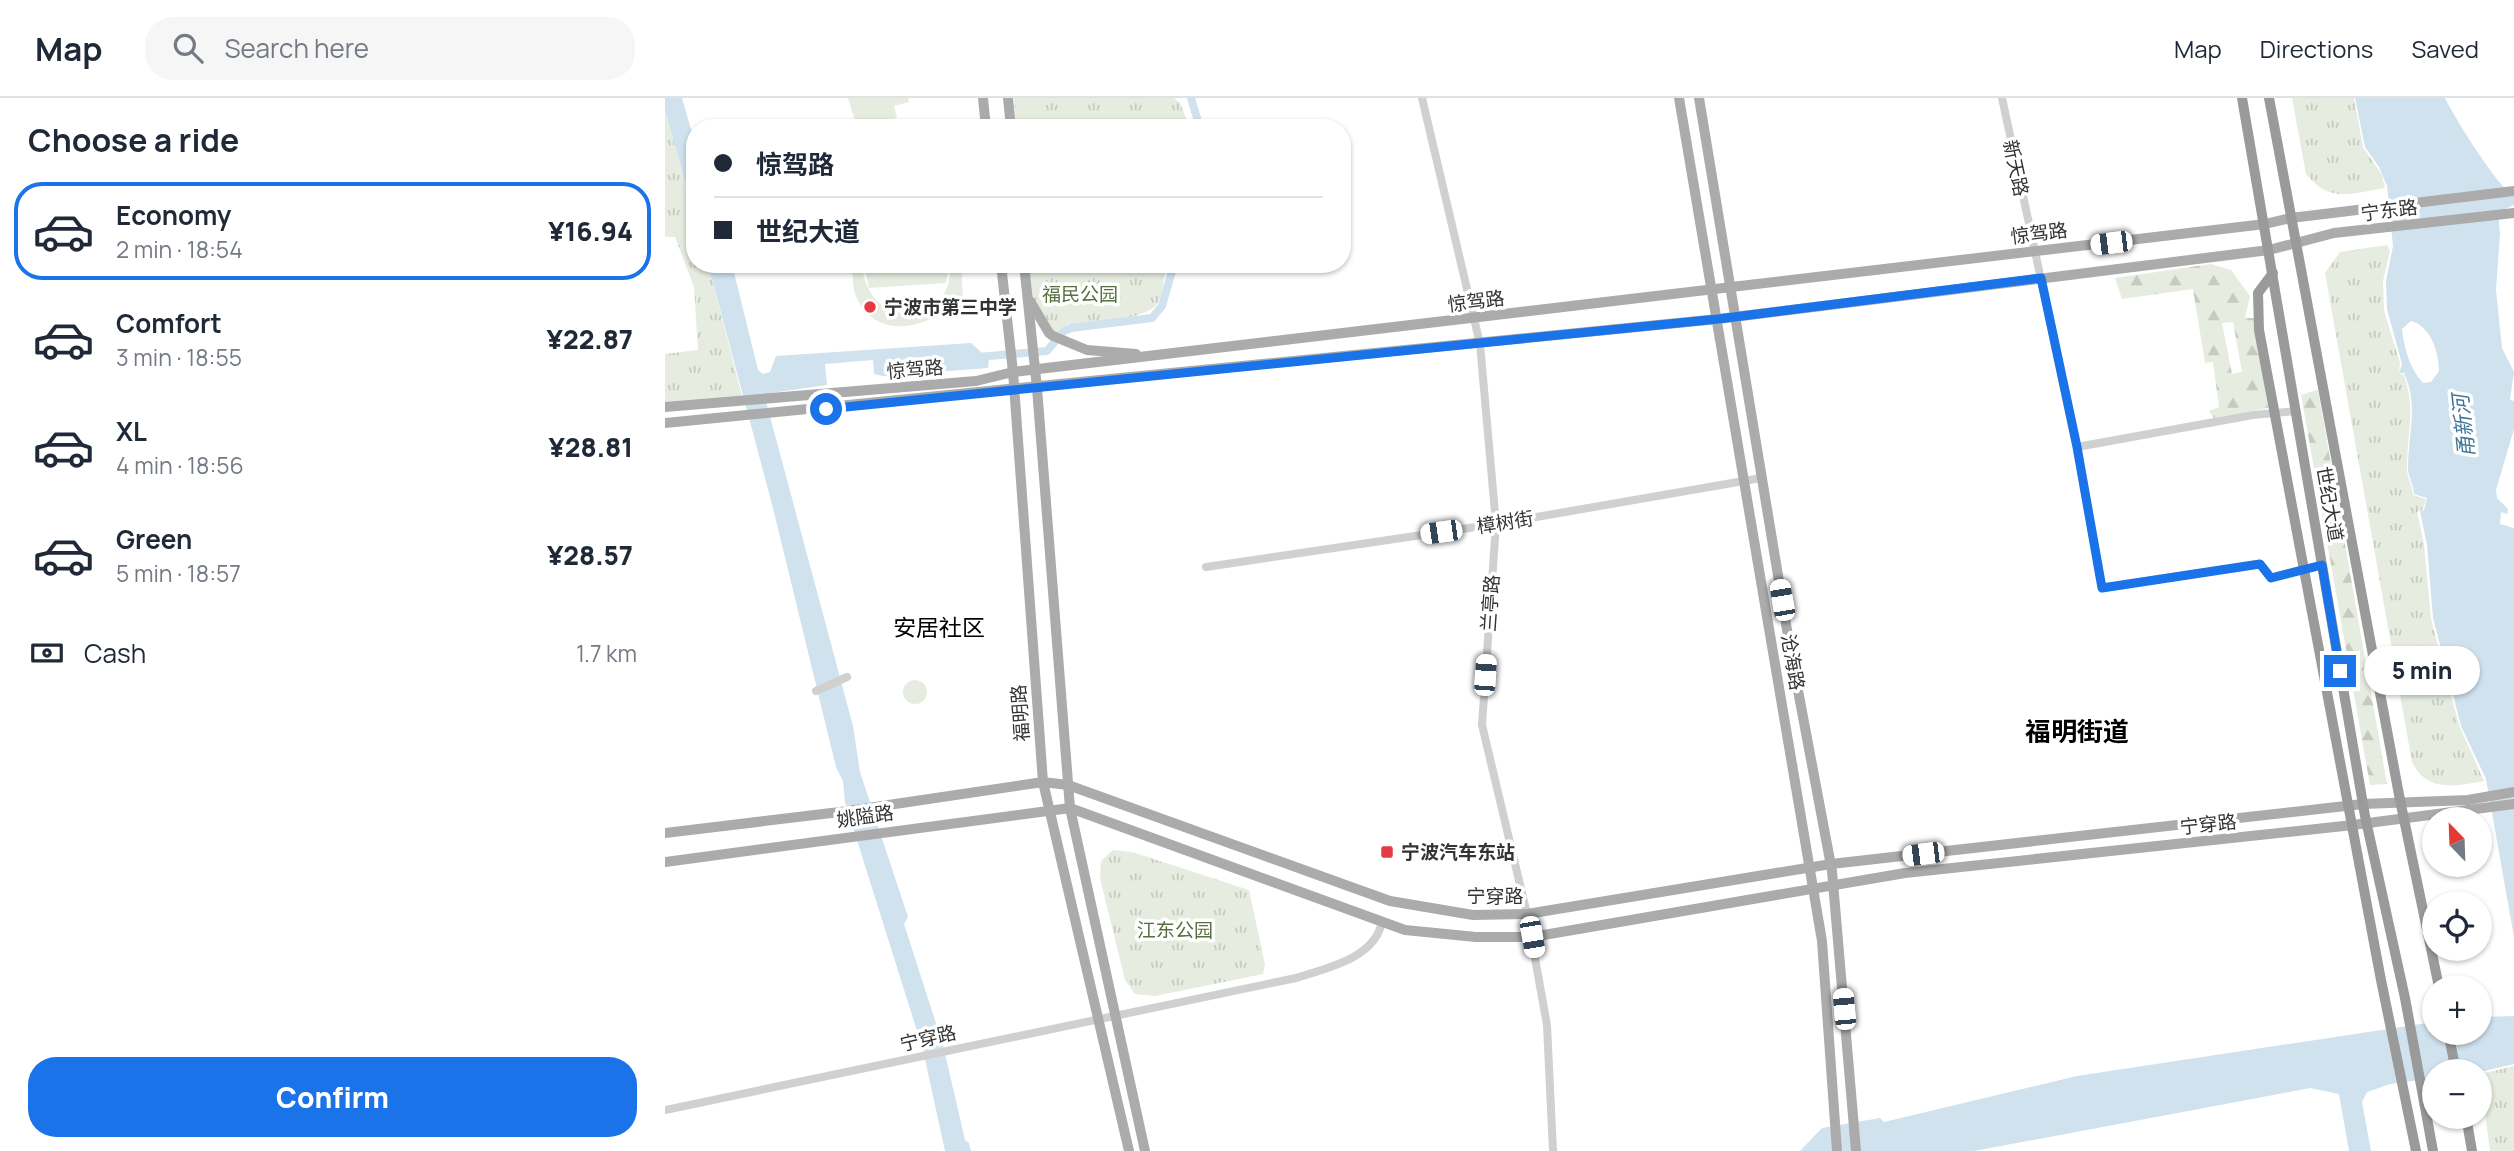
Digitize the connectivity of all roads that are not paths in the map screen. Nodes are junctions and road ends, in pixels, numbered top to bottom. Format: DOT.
graph roads {
  1 [pos="983,98"];
  2 [pos="1007,98"];
  3 [pos="1422,98"];
  4 [pos="1679,98"];
  5 [pos="1699,98"];
  6 [pos="2002,98"];
  7 [pos="2242,98"];
  8 [pos="2269,98"];
  9 [pos="985,119"];
  10 [pos="1009,119"];
  11 [pos="2514,191"];
  12 [pos="2514,213"];
  13 [pos="2291,218"];
  14 [pos="2265,224"];
  15 [pos="2296,243"];
  16 [pos="2269,250"];
  17 [pos="2033,252"];
  18 [pos="1002,273"];
  19 [pos="1025,273"];
  20 [pos="2273,274"];
  21 [pos="2041,278"];
  22 [pos="1731,288"];
  23 [pos="1713,290"];
  24 [pos="1027,295"];
  25 [pos="1736,317"];
  26 [pos="1477,318"];
  27 [pos="1718,319"];
  28 [pos="1480,344"];
  29 [pos="1157,355"];
  30 [pos="1035,369"];
  31 [pos="1013,372"];
  32 [pos="1037,388"];
  33 [pos="1015,390"];
  34 [pos="665,407"];
  35 [pos="2296,411"];
  36 [pos="2275,413"];
  37 [pos="665,424"];
  38 [pos="2077,447"];
  39 [pos="1761,478"];
  40 [pos="1744,481"];
  41 [pos="1496,524"];
  42 [pos="2322,565"];
  43 [pos="1206,567"];
  44 [pos="2305,569"];
  45 [pos="847,677"];
  46 [pos="816,691"];
  47 [pos="1043,782"];
  48 [pos="1068,785"];
  49 [pos="2514,792"];
  50 [pos="2400,800"];
  51 [pos="2363,804"];
  52 [pos="2514,804"];
  53 [pos="2349,806"];
  54 [pos="1070,807"];
  55 [pos="1050,808"];
  56 [pos="2404,819"];
  57 [pos="2367,823"];
  58 [pos="2353,825"];
  59 [pos="665,833"];
  60 [pos="665,862"];
  61 [pos="1831,864"];
  62 [pos="1809,867"];
  63 [pos="1833,883"];
  64 [pos="1813,888"];
  65 [pos="1527,914"];
  66 [pos="1382,921"];
  67 [pos="1532,937"];
  68 [pos="2436,975"];
  69 [pos="1114,1017"];
  70 [pos="1098,1020"];
  71 [pos="665,1110"];
  72 [pos="2468,1129"];
  73 [pos="1129,1151"];
  74 [pos="1145,1151"];
  75 [pos="1553,1151"];
  76 [pos="1837,1151"];
  77 [pos="1856,1151"];
  78 [pos="2416,1151"];
  79 [pos="2433,1151"];
  80 [pos="2472,1151"];
  1 -- 9 [label="main road"];
  2 -- 10 [label="main road"];
  3 -- 26 [label="street, 兰亭路"];
  4 -- 23 [label="main road, 沧海路"];
  5 -- 22 [label="main road, 沧海路"];
  6 -- 17 [label="street, 新天路"];
  7 -- 14 [label="highway, 世纪大道"];
  8 -- 13 [label="highway, 世纪大道"];
  11 -- 13 [label="main road, 宁东路"];
  12 -- 15 [label="main road, 宁东路"];
  13 -- 14 [label="main road, 惊驾路"];
  13 -- 15 [label="highway, 世纪大道"];
  14 -- 16 [label="highway, 世纪大道"];
  14 -- 17 [label="main road, 惊驾路"];
  15 -- 16 [label="main road, 宁东路"];
  15 -- 50 [label="highway, 世纪大道"];
  16 -- 20 [label="highway, 世纪大道"];
  16 -- 21 [label="main road, 惊驾路"];
  17 -- 21 [label="street, 新天路"];
  17 -- 22 [label="main road, 惊驾路"];
  18 -- 31 [label="main road, 福明路"];
  19 -- 24 [label="main road"];
  20 -- 35 [label="highway, 世纪大道"];
  20 -- 36 [label="highway"];
  21 -- 25 [label="main road, 惊驾路"];
  21 -- 38 [label="street, 新天路"];
  22 -- 23 [label="main road, 惊驾路"];
  22 -- 25 [label="main road, 沧海路"];
  23 -- 26 [label="main road, 惊驾路"];
  23 -- 27 [label="main road, 沧海路"];
  24 -- 29 [label="main road"];
  24 -- 30 [label="main road"];
  25 -- 27 [label="main road, 惊驾路"];
  25 -- 39 [label="main road, 沧海路"];
  26 -- 28 [label="street, 兰亭路"];
  26 -- 29 [label="main road, 惊驾路"];
  27 -- 28 [label="main road, 惊驾路"];
  27 -- 40 [label="main road, 沧海路"];
  28 -- 32 [label="main road, 惊驾路"];
  28 -- 41 [label="street, 兰亭路"];
  29 -- 30 [label="main road, 惊驾路"];
  30 -- 31 [label="main road, 惊驾路"];
  30 -- 32 [label="main road"];
  31 -- 33 [label="main road, 福明路"];
  31 -- 34 [label="main road, 惊驾路"];
  32 -- 33 [label="main road, 惊驾路"];
  32 -- 48 [label="main road"];
  33 -- 37 [label="main road, 惊驾路"];
  33 -- 47 [label="main road, 福明路"];
  35 -- 36 [label="street"];
  35 -- 42 [label="highway, 世纪大道"];
  36 -- 38 [label="street"];
  36 -- 44 [label="highway"];
  38 -- 44 [label="street, 新天路"];
  39 -- 40 [label="street, 樟树街"];
  39 -- 61 [label="main road, 沧海路"];
  40 -- 41 [label="street, 樟树街"];
  40 -- 62 [label="main road, 沧海路"];
  41 -- 43 [label="street, 樟树街"];
  41 -- 65 [label="street, 兰亭路"];
  42 -- 44 [label="street, 新天路"];
  42 -- 51 [label="highway, 世纪大道"];
  44 -- 53 [label="highway"];
  45 -- 46 [label="street"];
  47 -- 48 [label="main road, 姚隘路"];
  47 -- 55 [label="main road, 福明路"];
  47 -- 59 [label="main road, 姚隘路"];
  48 -- 54 [label="main road"];
  48 -- 65 [label="main road, 宁穿路"];
  49 -- 50 [label="main road, 宁穿路"];
  50 -- 51 [label="main road, 宁穿路"];
  50 -- 56 [label="highway, 世纪大道"];
  51 -- 53 [label="main road, 宁穿路"];
  51 -- 57 [label="highway, 世纪大道"];
  52 -- 56 [label="main road, 宁穿路"];
  53 -- 58 [label="highway"];
  53 -- 61 [label="main road, 宁穿路"];
  54 -- 55 [label="main road, 姚隘路"];
  54 -- 66 [label="main road, 宁穿路"];
  54 -- 69 [label="main road"];
  55 -- 60 [label="main road, 姚隘路"];
  55 -- 70 [label="main road, 福明路"];
  56 -- 57 [label="main road, 宁穿路"];
  56 -- 68 [label="highway, 世纪大道"];
  57 -- 58 [label="main road, 宁穿路"];
  57 -- 79 [label="highway, 世纪大道"];
  58 -- 63 [label="main road, 宁穿路"];
  58 -- 78 [label="highway"];
  61 -- 62 [label="main road, 宁穿路"];
  61 -- 63 [label="main road, 沧海路"];
  62 -- 64 [label="main road, 沧海路"];
  62 -- 65 [label="main road, 宁穿路"];
  63 -- 64 [label="main road, 宁穿路"];
  63 -- 77 [label="main road, 沧海路"];
  64 -- 67 [label="main road, 宁穿路"];
  64 -- 76 [label="main road, 沧海路"];
  65 -- 67 [label="street, 兰亭路"];
  66 -- 67 [label="main road, 宁穿路"];
  66 -- 69 [label="street, 宁穿路"];
  67 -- 75 [label="street, 兰亭路"];
  69 -- 70 [label="street, 宁穿路"];
  69 -- 74 [label="main road"];
  70 -- 71 [label="street, 宁穿路"];
  70 -- 73 [label="main road, 福明路"];
  72 -- 80 [label="highway"];
}
